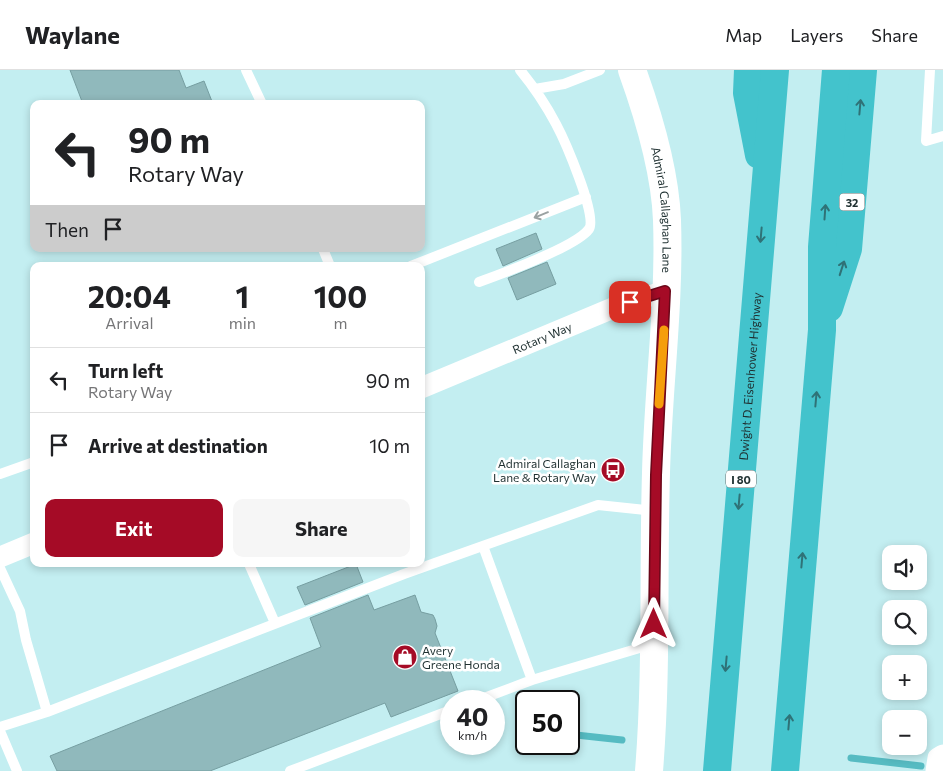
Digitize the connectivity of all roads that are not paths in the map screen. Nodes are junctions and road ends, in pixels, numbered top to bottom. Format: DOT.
graph roads {
  1 [pos="246,70"];
  2 [pos="520,70"];
  3 [pos="531,70"];
  4 [pos="600,70"];
  5 [pos="632,70"];
  6 [pos="748,70"];
  7 [pos="775,70"];
  8 [pos="836,70"];
  9 [pos="863,70"];
  10 [pos="930,70"];
  11 [pos="535,89"];
  12 [pos="260,100"];
  13 [pos="943,136"];
  14 [pos="765,187"];
  15 [pos="586,197"];
  16 [pos="421,262"];
  17 [pos="479,282"];
  18 [pos="665,291"];
  19 [pos="822,330"];
  20 [pos="425,386"];
  21 [pos="30,463"];
  22 [pos="0,474"];
  23 [pos="656,511"];
  24 [pos="30,545"];
  25 [pos="483,546"];
  26 [pos="0,557"];
  27 [pos="250,567"];
  28 [pos="0,568"];
  29 [pos="275,623"];
  30 [pos="654,644"];
  31 [pos="532,680"];
  32 [pos="505,690"];
  33 [pos="47,712"];
  34 [pos="440,714"];
  35 [pos="0,727"];
  36 [pos="0,731"];
  37 [pos="943,755"];
  38 [pos="17,771"];
  39 [pos="290,771"];
  40 [pos="649,771"];
  41 [pos="717,771"];
  42 [pos="785,771"];
  43 [pos="936,771"];
  1 -- 12 [label="lane"];
  2 -- 11 [label="lane"];
  3 -- 11 [label="lane"];
  4 -- 11 [label="lane"];
  5 -- 18 [label="main road, Admiral Callaghan Lane"];
  6 -- 14 [label="highway"];
  7 -- 14 [label="highway, Dwight D. Eisenhower Highway / I 80"];
  19 -- 8 [label="highway, one-way"];
  19 -- 9 [label="highway, 32, one-way"];
  10 -- 13 [label="lane"];
  11 -- 15 [label="lane"];
  14 -- 41 [label="highway, Dwight D. Eisenhower Highway / I 80, one-way"];
  15 -- 16 [label="lane, one-way"];
  15 -- 17 [label="lane"];
  18 -- 20 [label="street, Rotary Way"];
  18 -- 23 [label="main road, Admiral Callaghan Lane"];
  42 -- 19 [label="highway, one-way"];
  21 -- 22 [label="lane"];
  23 -- 25 [label="lane"];
  23 -- 30 [label="main road, Admiral Callaghan Lane"];
  24 -- 26 [label="street"];
  25 -- 29 [label="lane"];
  25 -- 31 [label="lane"];
  27 -- 29 [label="lane"];
  28 -- 33 [label="lane"];
  29 -- 33 [label="lane"];
  30 -- 31 [label="lane"];
  30 -- 40 [label="main road, Admiral Callaghan Lane"];
  31 -- 32 [label="lane"];
  33 -- 35 [label="lane"];
  34 -- 39 [label="lane"];
  36 -- 38 [label="lane"];
  37 -- 43 [label="street"];
}
